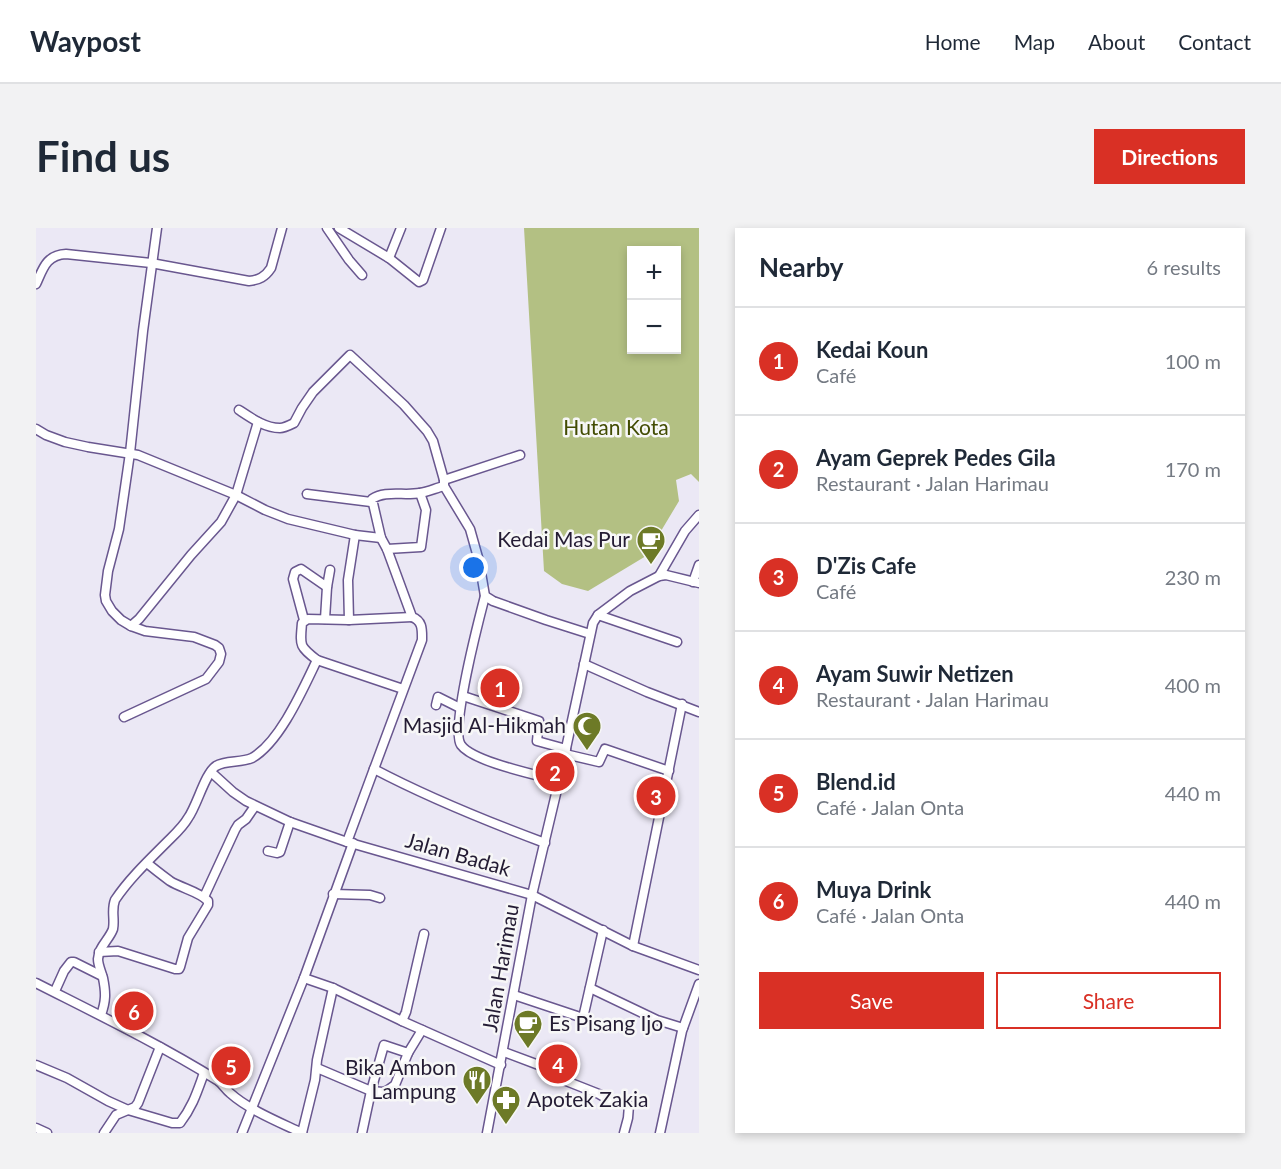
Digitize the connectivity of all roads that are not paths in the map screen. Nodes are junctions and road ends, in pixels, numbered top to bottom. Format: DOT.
graph roads {
  1 [pos="157,228"];
  2 [pos="282,228"];
  3 [pos="327,228"];
  4 [pos="339,228"];
  5 [pos="362,228"];
  6 [pos="401,228"];
  7 [pos="441,228"];
  8 [pos="357,239"];
  9 [pos="389,258"];
  10 [pos="151,263"];
  11 [pos="362,275"];
  12 [pos="36,285"];
  13 [pos="239,410"];
  14 [pos="258,422"];
  15 [pos="36,429"];
  16 [pos="130,453"];
  17 [pos="520,455"];
  18 [pos="444,483"];
  19 [pos="420,493"];
  20 [pos="307,494"];
  21 [pos="236,495"];
  22 [pos="371,502"];
  23 [pos="699,514"];
  24 [pos="356,535"];
  25 [pos="381,538"];
  26 [pos="387,549"];
  27 [pos="699,565"];
  28 [pos="330,570"];
  29 [pos="659,576"];
  30 [pos="696,582"];
  31 [pos="327,587"];
  32 [pos="484,596"];
  33 [pos="598,615"];
  34 [pos="412,617"];
  35 [pos="325,619"];
  36 [pos="306,620"];
  37 [pos="349,620"];
  38 [pos="131,626"];
  39 [pos="590,633"];
  40 [pos="677,642"];
  41 [pos="317,660"];
  42 [pos="584,664"];
  43 [pos="402,690"];
  44 [pos="463,696"];
  45 [pos="682,704"];
  46 [pos="436,705"];
  47 [pos="460,708"];
  48 [pos="699,712"];
  49 [pos="124,717"];
  50 [pos="566,752"];
  51 [pos="214,769"];
  52 [pos="374,769"];
  53 [pos="669,771"];
  54 [pos="560,781"];
  55 [pos="255,806"];
  56 [pos="290,822"];
  57 [pos="350,842"];
  58 [pos="545,843"];
  59 [pos="268,851"];
  60 [pos="147,863"];
  61 [pos="333,894"];
  62 [pos="532,895"];
  63 [pos="204,897"];
  64 [pos="380,898"];
  65 [pos="603,930"];
  66 [pos="424,934"];
  67 [pos="633,946"];
  68 [pos="99,952"];
  69 [pos="699,968"];
  70 [pos="102,976"];
  71 [pos="304,978"];
  72 [pos="36,983"];
  73 [pos="699,984"];
  74 [pos="333,988"];
  75 [pos="590,988"];
  76 [pos="55,991"];
  77 [pos="514,995"];
  78 [pos="101,1015"];
  79 [pos="402,1021"];
  80 [pos="683,1028"];
  81 [pos="422,1030"];
  82 [pos="160,1047"];
  83 [pos="504,1052"];
  84 [pos="408,1053"];
  85 [pos="36,1065"];
  86 [pos="501,1065"];
  87 [pos="317,1068"];
  88 [pos="204,1072"];
  89 [pos="371,1091"];
  90 [pos="252,1108"];
  91 [pos="128,1110"];
  92 [pos="36,1128"];
  93 [pos="47,1133"];
  94 [pos="104,1133"];
  95 [pos="242,1133"];
  96 [pos="302,1133"];
  97 [pos="362,1133"];
  98 [pos="487,1133"];
  99 [pos="624,1133"];
  100 [pos="660,1133"];
  1 -- 10 [label="street"];
  2 -- 10 [label="street"];
  3 -- 11 [label="street"];
  4 -- 8 [label="street"];
  5 -- 8 [label="street"];
  6 -- 9 [label="street"];
  7 -- 9 [label="street"];
  8 -- 9 [label="street"];
  10 -- 12 [label="street"];
  10 -- 16 [label="street"];
  13 -- 14 [label="street"];
  14 -- 18 [label="street"];
  14 -- 21 [label="street"];
  15 -- 16 [label="street"];
  16 -- 21 [label="street"];
  16 -- 38 [label="street"];
  17 -- 18 [label="street"];
  18 -- 19 [label="street"];
  18 -- 32 [label="street"];
  19 -- 22 [label="street"];
  19 -- 26 [label="street"];
  20 -- 22 [label="street"];
  21 -- 24 [label="street"];
  21 -- 38 [label="street"];
  22 -- 25 [label="street"];
  23 -- 29 [label="street"];
  24 -- 25 [label="street"];
  24 -- 37 [label="street"];
  25 -- 26 [label="street"];
  26 -- 34 [label="street"];
  27 -- 30 [label="street"];
  28 -- 31 [label="street"];
  29 -- 30 [label="street"];
  29 -- 33 [label="street"];
  31 -- 35 [label="street"];
  31 -- 36 [label="street"];
  32 -- 39 [label="street"];
  32 -- 44 [label="street"];
  33 -- 39 [label="street, Jalan Harimau"];
  33 -- 40 [label="street"];
  34 -- 37 [label="street"];
  34 -- 43 [label="street"];
  35 -- 36 [label="street"];
  35 -- 37 [label="street"];
  36 -- 41 [label="street"];
  38 -- 49 [label="street"];
  39 -- 42 [label="street, Jalan Harimau"];
  41 -- 43 [label="street"];
  41 -- 51 [label="street"];
  42 -- 45 [label="street"];
  42 -- 50 [label="street, Jalan Harimau"];
  43 -- 52 [label="street"];
  44 -- 47 [label="street"];
  44 -- 50 [label="street"];
  45 -- 48 [label="street"];
  45 -- 53 [label="street"];
  46 -- 47 [label="street"];
  47 -- 54 [label="street"];
  50 -- 53 [label="street"];
  50 -- 54 [label="street, Jalan Harimau"];
  51 -- 55 [label="street, Jalan Badak"];
  51 -- 60 [label="street"];
  52 -- 57 [label="street"];
  52 -- 58 [label="street"];
  53 -- 67 [label="street"];
  54 -- 58 [label="street, Jalan Harimau"];
  55 -- 56 [label="street, Jalan Badak"];
  55 -- 63 [label="street"];
  56 -- 57 [label="street, Jalan Badak"];
  56 -- 59 [label="street"];
  57 -- 61 [label="street"];
  57 -- 62 [label="street, Jalan Badak"];
  58 -- 62 [label="street, Jalan Harimau"];
  60 -- 63 [label="street"];
  60 -- 68 [label="street"];
  61 -- 64 [label="street"];
  61 -- 71 [label="street"];
  62 -- 65 [label="street, Jalan Badak"];
  62 -- 77 [label="street, Jalan Harimau"];
  63 -- 68 [label="street"];
  65 -- 67 [label="street, Jalan Badak"];
  65 -- 75 [label="street"];
  66 -- 79 [label="street"];
  67 -- 69 [label="street, Jalan Badak"];
  68 -- 70 [label="street"];
  70 -- 76 [label="street"];
  70 -- 78 [label="street"];
  71 -- 74 [label="street"];
  71 -- 90 [label="street"];
  72 -- 76 [label="street"];
  73 -- 80 [label="street"];
  74 -- 79 [label="street"];
  74 -- 87 [label="street"];
  75 -- 77 [label="street"];
  75 -- 80 [label="street"];
  76 -- 78 [label="street"];
  77 -- 83 [label="street, Jalan Harimau"];
  78 -- 82 [label="street"];
  79 -- 81 [label="street"];
  80 -- 100 [label="street"];
  81 -- 84 [label="street"];
  81 -- 86 [label="street"];
  82 -- 88 [label="street"];
  82 -- 91 [label="street"];
  83 -- 86 [label="street, Jalan Harimau"];
  83 -- 99 [label="street"];
  84 -- 89 [label="street"];
  84 -- 89 [label="street"];
  85 -- 91 [label="street"];
  86 -- 98 [label="street, Jalan Harimau"];
  87 -- 89 [label="street"];
  87 -- 96 [label="street"];
  88 -- 90 [label="street"];
  88 -- 91 [label="street"];
  89 -- 97 [label="street"];
  90 -- 95 [label="street"];
  90 -- 96 [label="street"];
  91 -- 94 [label="street"];
  92 -- 93 [label="street"];
}
